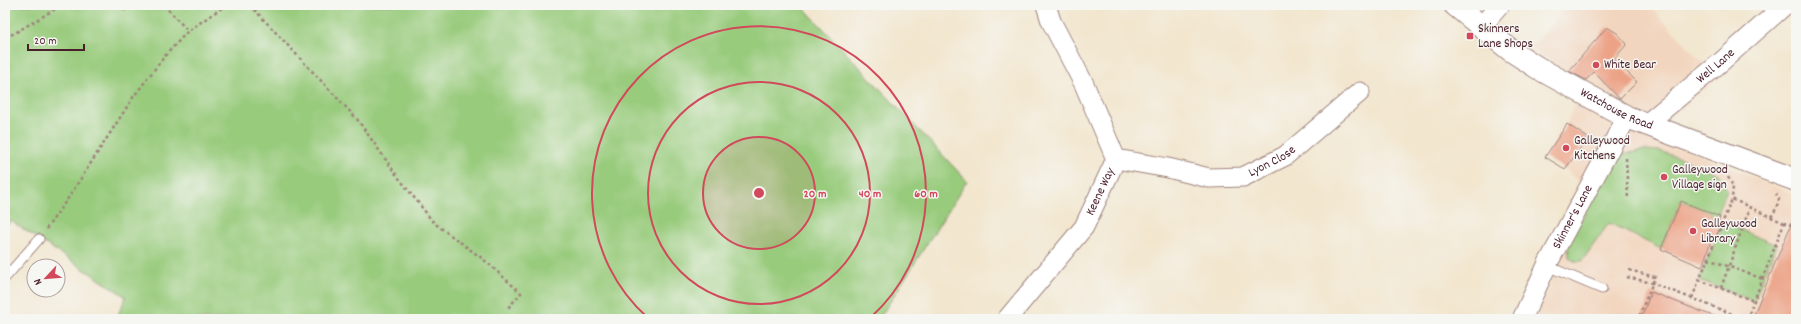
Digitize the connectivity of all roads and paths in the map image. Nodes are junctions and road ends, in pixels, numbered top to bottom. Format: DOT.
graph roads {
  1 [pos="62,5"];
  2 [pos="118,5"];
  3 [pos="130,5"];
  4 [pos="164,5"];
  5 [pos="226,5"];
  6 [pos="250,5"];
  7 [pos="1046,5"];
  8 [pos="1455,5"];
  9 [pos="1500,5"];
  10 [pos="1786,5"];
  11 [pos="1481,27"];
  12 [pos="188,31"];
  13 [pos="5,36"];
  14 [pos="1360,92"];
  15 [pos="1636,121"];
  16 [pos="1626,156"];
  17 [pos="1116,159"];
  18 [pos="1726,173"];
  19 [pos="1796,180"];
  20 [pos="1732,199"];
  21 [pos="1628,200"];
  22 [pos="1750,208"];
  23 [pos="1784,223"];
  24 [pos="1796,226"];
  25 [pos="39,239"];
  26 [pos="1708,259"];
  27 [pos="1547,266"];
  28 [pos="1729,267"];
  29 [pos="1629,270"];
  30 [pos="1627,277"];
  31 [pos="5,278"];
  32 [pos="1763,279"];
  33 [pos="1700,280"];
  34 [pos="1652,283"];
  35 [pos="1721,288"];
  36 [pos="1602,289"];
  37 [pos="1692,298"];
  38 [pos="1754,301"];
  39 [pos="508,308"];
  40 [pos="1007,319"];
  41 [pos="1522,319"];
  42 [pos="1638,319"];
  43 [pos="1746,319"];
  1 -- 13 [label="path"];
  2 -- 3 [label="path"];
  4 -- 12 [label="path"];
  5 -- 12 [label="path"];
  6 -- 39 [label="path"];
  7 -- 17 [label="street, Keene Way"];
  8 -- 11 [label="street, Watchouse Road"];
  9 -- 11 [label="street"];
  10 -- 15 [label="street, Well Lane"];
  11 -- 15 [label="street, Watchouse Road"];
  12 -- 25 [label="path"];
  14 -- 17 [label="street, Lyon Close"];
  15 -- 19 [label="street, Watchouse Road"];
  15 -- 27 [label="street, Skinner's Lane"];
  16 -- 21 [label="path"];
  17 -- 40 [label="street, Keene Way"];
  18 -- 20 [label="path"];
  20 -- 22 [label="path"];
  20 -- 26 [label="path"];
  22 -- 23 [label="path"];
  22 -- 28 [label="path"];
  23 -- 24 [label="path"];
  23 -- 32 [label="path"];
  25 -- 31 [label="lane"];
  26 -- 28 [label="path"];
  26 -- 33 [label="path"];
  27 -- 36 [label="lane"];
  27 -- 41 [label="street, Skinner's Lane"];
  28 -- 32 [label="path"];
  28 -- 35 [label="path"];
  29 -- 34 [label="path"];
  30 -- 34 [label="path"];
  32 -- 38 [label="path"];
  33 -- 35 [label="path"];
  33 -- 37 [label="path"];
  34 -- 37 [label="path"];
  34 -- 42 [label="path"];
  35 -- 38 [label="path"];
  37 -- 43 [label="path"];
  38 -- 43 [label="path"];
}
